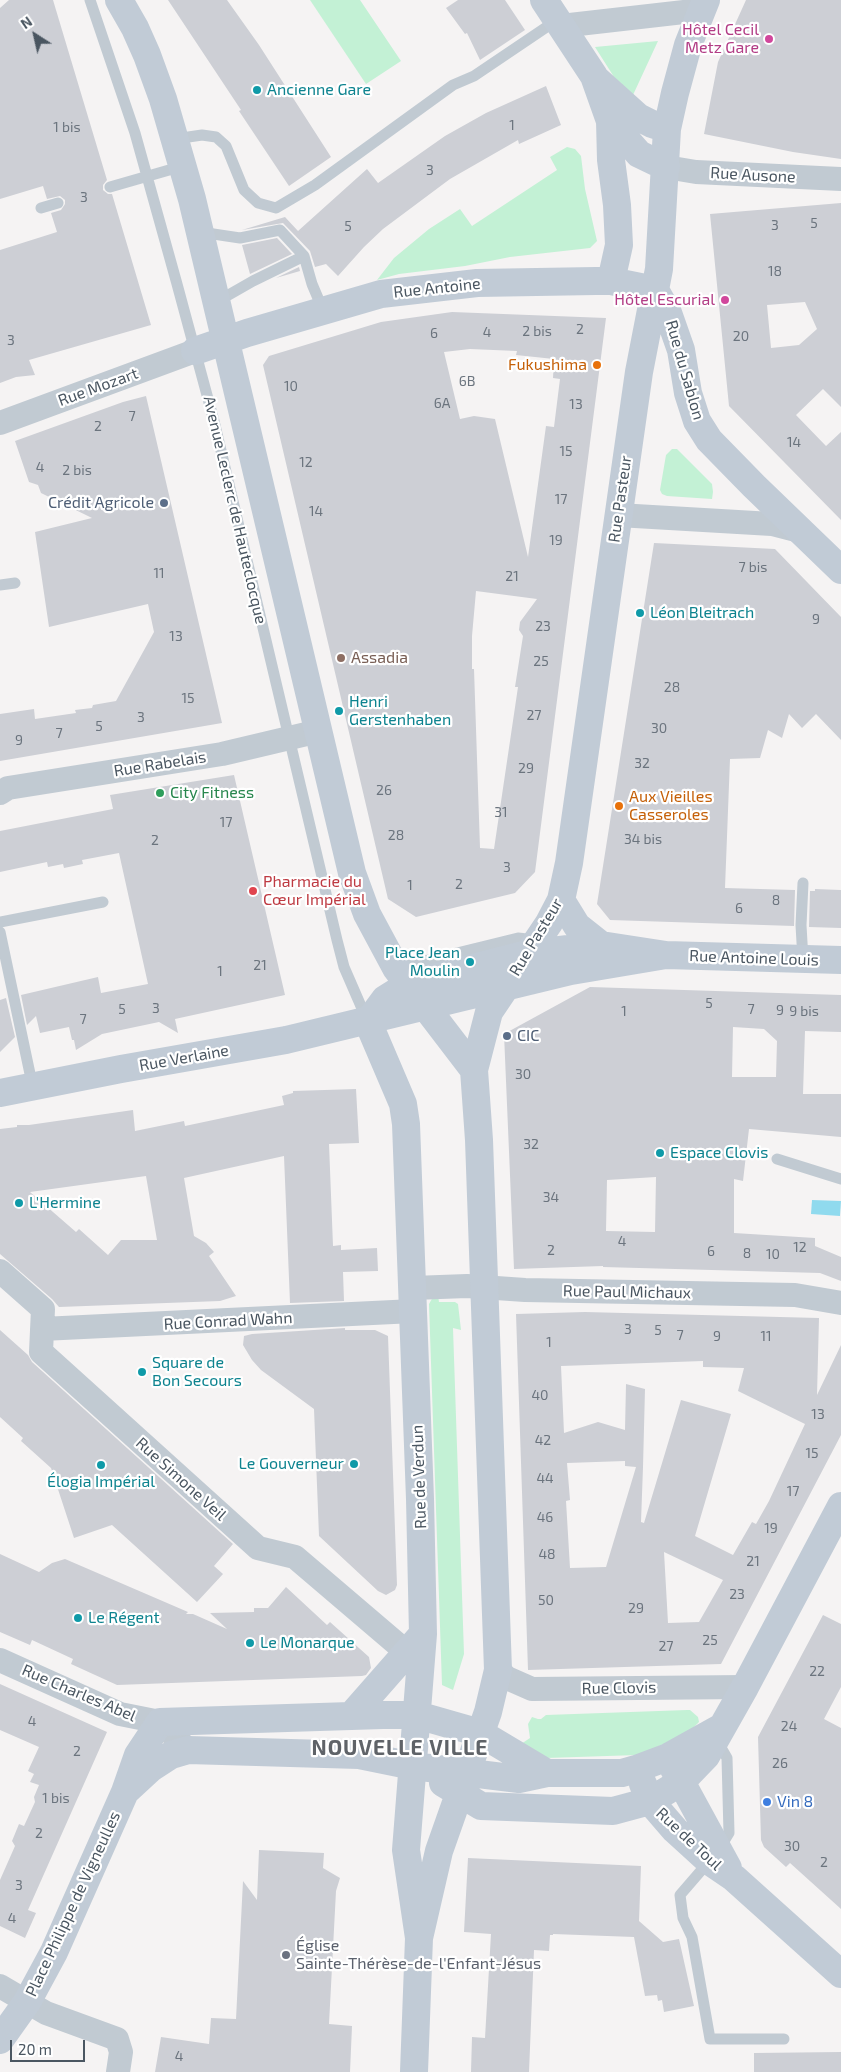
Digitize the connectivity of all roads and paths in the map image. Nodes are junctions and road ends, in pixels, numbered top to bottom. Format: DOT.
graph roads {
  1 [pos="90,0"];
  2 [pos="119,0"];
  3 [pos="704,5"];
  4 [pos="554,15"];
  5 [pos="594,76"];
  6 [pos="610,121"];
  7 [pos="667,129"];
  8 [pos="175,139"];
  9 [pos="183,166"];
  10 [pos="666,167"];
  11 [pos="147,176"];
  12 [pos="841,179"];
  13 [pos="110,188"];
  14 [pos="58,203"];
  15 [pos="41,208"];
  16 [pos="200,232"];
  17 [pos="304,256"];
  18 [pos="611,281"];
  19 [pos="655,290"];
  20 [pos="218,301"];
  21 [pos="323,310"];
  22 [pos="226,340"];
  23 [pos="195,351"];
  24 [pos="0,423"];
  25 [pos="618,515"];
  26 [pos="803,532"];
  27 [pos="841,570"];
  28 [pos="15,583"];
  29 [pos="0,585"];
  30 [pos="319,731"];
  31 [pos="289,738"];
  32 [pos="0,793"];
  33 [pos="804,883"];
  34 [pos="561,900"];
  35 [pos="103,902"];
  36 [pos="0,922"];
  37 [pos="0,932"];
  38 [pos="600,945"];
  39 [pos="532,947"];
  40 [pos="666,955"];
  41 [pos="803,960"];
  42 [pos="841,960"];
  43 [pos="402,976"];
  44 [pos="505,987"];
  45 [pos="426,1007"];
  46 [pos="368,1022"];
  47 [pos="474,1070"];
  48 [pos="33,1088"];
  49 [pos="0,1093"];
  50 [pos="777,1159"];
  51 [pos="841,1179"];
  52 [pos="0,1271"];
  53 [pos="484,1286"];
  54 [pos="413,1300"];
  55 [pos="841,1303"];
  56 [pos="42,1329"];
  57 [pos="841,1506"];
  58 [pos="416,1643"];
  59 [pos="0,1660"];
  60 [pos="498,1670"];
  61 [pos="745,1687"];
  62 [pos="417,1715"];
  63 [pos="351,1716"];
  64 [pos="160,1722"];
  65 [pos="480,1733"];
  66 [pos="719,1733"];
  67 [pos="188,1750"];
  68 [pos="668,1757"];
  69 [pos="413,1766"];
  70 [pos="636,1769"];
  71 [pos="547,1772"];
  72 [pos="681,1782"];
  73 [pos="462,1783"];
  74 [pos="126,1792"];
  75 [pos="650,1801"];
  76 [pos="714,1856"];
  77 [pos="419,1938"];
  78 [pos="841,1974"];
  79 [pos="0,1986"];
  80 [pos="27,2002"];
  81 [pos="784,2039"];
  82 [pos="0,2040"];
  83 [pos="118,2072"];
  84 [pos="414,2072"];
  1 -- 11 [label="lane, Avenue Leclerc de Hauteclocque"];
  2 -- 8 [label="main road, Avenue Leclerc de Hauteclocque"];
  3 -- 4 [label="street"];
  3 -- 7 [label="main road, Rue Pasteur"];
  4 -- 5 [label="main road"];
  4 -- 8 [label="lane"];
  5 -- 6 [label="main road"];
  5 -- 7 [label="main road"];
  6 -- 10 [label="main road"];
  6 -- 18 [label="main road"];
  7 -- 10 [label="main road, Rue Pasteur"];
  8 -- 9 [label="main road, Avenue Leclerc de Hauteclocque"];
  9 -- 11 [label="lane"];
  9 -- 16 [label="main road, Avenue Leclerc de Hauteclocque"];
  10 -- 12 [label="street, Rue Ausone"];
  10 -- 19 [label="main road, Rue Pasteur"];
  11 -- 13 [label="lane"];
  11 -- 23 [label="lane, Avenue Leclerc de Hauteclocque"];
  14 -- 15 [label="lane"];
  16 -- 17 [label="lane"];
  16 -- 20 [label="main road, Avenue Leclerc de Hauteclocque"];
  17 -- 20 [label="lane"];
  17 -- 21 [label="lane"];
  18 -- 19 [label="main road, Rue Antoine"];
  18 -- 21 [label="main road, Rue Antoine"];
  19 -- 25 [label="main road, Rue Pasteur"];
  19 -- 26 [label="main road, Rue du Sablon"];
  20 -- 22 [label="main road, Avenue Leclerc de Hauteclocque"];
  21 -- 22 [label="main road, Rue Antoine"];
  22 -- 23 [label="main road, Rue Antoine"];
  22 -- 30 [label="main road, Avenue Leclerc de Hauteclocque"];
  23 -- 24 [label="street, Rue Mozart"];
  23 -- 31 [label="lane, Avenue Leclerc de Hauteclocque"];
  25 -- 26 [label="street"];
  25 -- 34 [label="main road, Rue Pasteur"];
  26 -- 27 [label="main road, Rue du Sablon"];
  28 -- 29 [label="lane"];
  30 -- 31 [label="street, Rue Rabelais"];
  30 -- 43 [label="main road, Avenue Leclerc de Hauteclocque"];
  31 -- 32 [label="street, Rue Rabelais"];
  31 -- 46 [label="lane, Avenue Leclerc de Hauteclocque"];
  33 -- 41 [label="lane"];
  34 -- 38 [label="main road"];
  34 -- 39 [label="main road, Rue Pasteur"];
  35 -- 36 [label="lane"];
  37 -- 48 [label="lane"];
  38 -- 39 [label="main road, Rue Antoine Louis"];
  38 -- 40 [label="main road, Rue Antoine Louis"];
  39 -- 43 [label="main road, Rue Antoine Louis"];
  39 -- 44 [label="main road, Rue Pasteur"];
  40 -- 41 [label="main road, Rue Antoine Louis"];
  40 -- 44 [label="main road, Rue Antoine Louis"];
  41 -- 42 [label="main road, Rue Antoine Louis"];
  43 -- 45 [label="main road, Avenue Leclerc de Hauteclocque"];
  43 -- 46 [label="main road, Rue Antoine Louis"];
  44 -- 45 [label="main road"];
  44 -- 47 [label="main road, Rue de Verdun"];
  45 -- 46 [label="main road"];
  45 -- 47 [label="main road"];
  46 -- 48 [label="main road, Rue Verlaine"];
  46 -- 54 [label="main road, Rue de Verdun"];
  47 -- 53 [label="main road, Rue de Verdun"];
  48 -- 49 [label="main road, Rue Verlaine"];
  50 -- 51 [label="lane"];
  52 -- 56 [label="street, Rue Simone Veil"];
  53 -- 54 [label="street, Rue Paul Michaux"];
  53 -- 55 [label="street, Rue Paul Michaux"];
  53 -- 60 [label="main road, Rue de Verdun"];
  54 -- 56 [label="street, Rue Conrad Wahn"];
  54 -- 58 [label="main road, Rue de Verdun"];
  56 -- 58 [label="street, Rue Simone Veil"];
  57 -- 61 [label="main road"];
  58 -- 62 [label="main road, Rue de Verdun"];
  58 -- 63 [label="main road"];
  59 -- 64 [label="street, Rue Charles Abel"];
  60 -- 61 [label="street, Rue Clovis"];
  60 -- 65 [label="main road, Rue de Verdun"];
  61 -- 66 [label="main road"];
  62 -- 63 [label="main road"];
  62 -- 65 [label="main road"];
  62 -- 69 [label="main road, Rue de Verdun"];
  63 -- 64 [label="main road"];
  64 -- 67 [label="street"];
  64 -- 74 [label="main road, Place Philippe de Vigneulles"];
  65 -- 71 [label="main road"];
  65 -- 73 [label="main road, Rue de Verdun"];
  66 -- 68 [label="main road, Place Philippe de Vigneulles"];
  66 -- 72 [label="main road"];
  66 -- 76 [label="lane"];
  67 -- 69 [label="main road, Place Philippe de Vigneulles"];
  67 -- 74 [label="main road, Place Philippe de Vigneulles"];
  68 -- 70 [label="main road, Place Philippe de Vigneulles"];
  68 -- 72 [label="main road, Rue de Toul"];
  69 -- 73 [label="main road, Place Philippe de Vigneulles"];
  69 -- 77 [label="main road, Rue de Verdun"];
  70 -- 71 [label="main road, Place Philippe de Vigneulles"];
  70 -- 75 [label="main road, Rue de Toul"];
  71 -- 73 [label="main road, Place Philippe de Vigneulles"];
  72 -- 75 [label="main road"];
  72 -- 76 [label="main road, Rue de Toul"];
  73 -- 75 [label="main road"];
  73 -- 77 [label="main road, Rue de Verdun"];
  74 -- 80 [label="main road, Place Philippe de Vigneulles"];
  75 -- 76 [label="main road, Rue de Toul"];
  76 -- 78 [label="main road, Rue de Toul"];
  76 -- 81 [label="lane"];
  77 -- 84 [label="main road, Rue de Verdun"];
  79 -- 80 [label="street"];
  80 -- 82 [label="main road"];
  80 -- 83 [label="street, Place Philippe de Vigneulles"];
}
